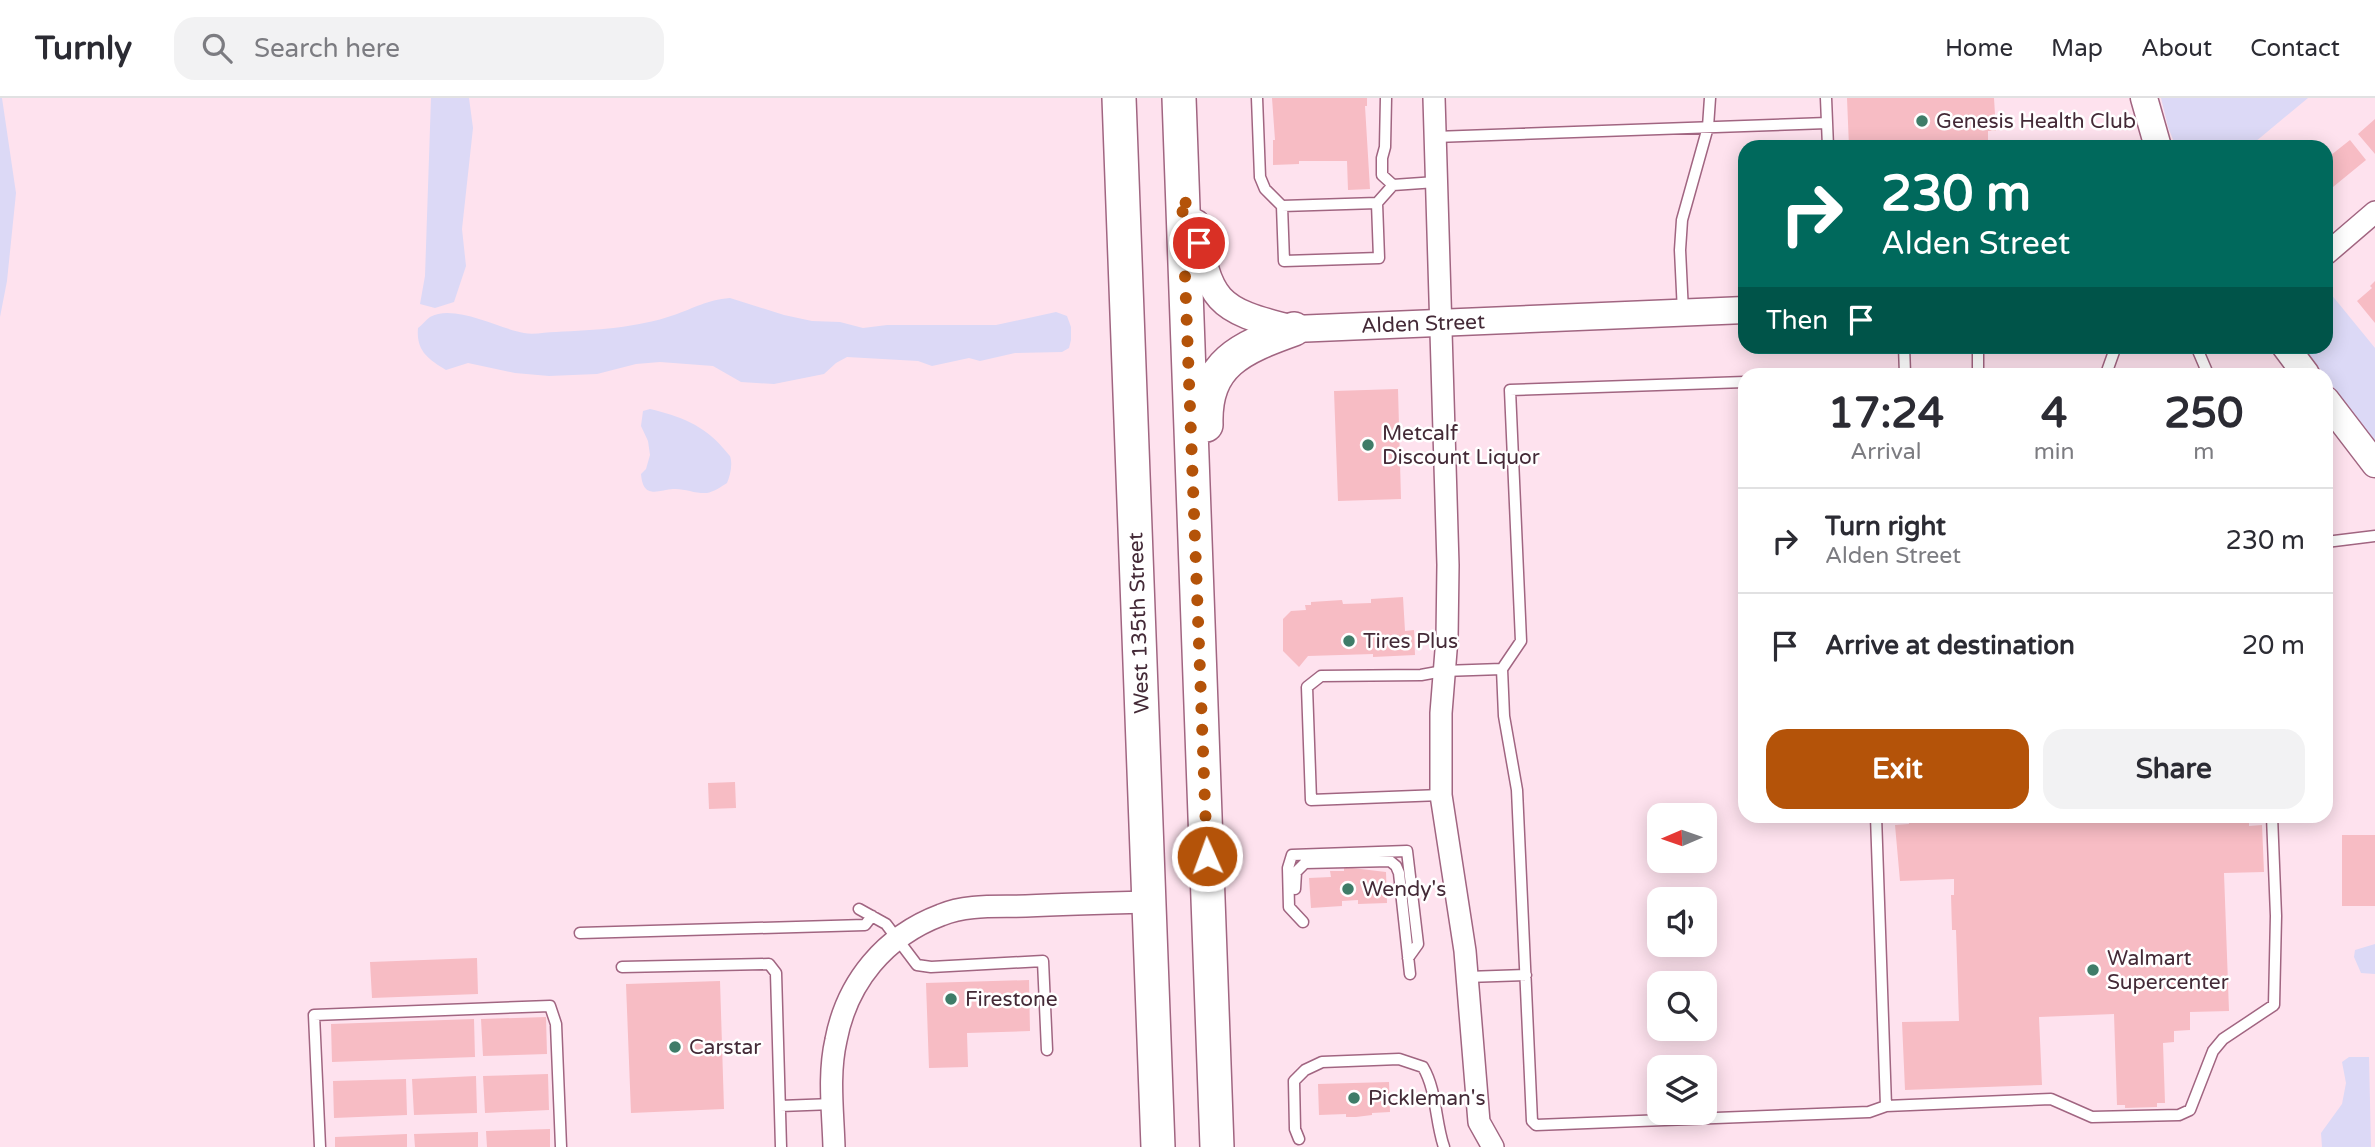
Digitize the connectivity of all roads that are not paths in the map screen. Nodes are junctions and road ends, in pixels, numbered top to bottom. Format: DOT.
graph roads {
  1 [pos="1119,98"];
  2 [pos="1179,98"];
  3 [pos="1257,98"];
  4 [pos="1386,98"];
  5 [pos="1434,98"];
  6 [pos="1710,98"];
  7 [pos="1826,98"];
  8 [pos="2144,98"];
  9 [pos="1827,123"];
  10 [pos="1707,127"];
  11 [pos="1435,137"];
  12 [pos="1828,140"];
  13 [pos="2156,140"];
  14 [pos="1436,182"];
  15 [pos="1393,185"];
  16 [pos="1182,197"];
  17 [pos="1377,203"];
  18 [pos="1282,206"];
  19 [pos="2375,212"];
  20 [pos="2333,248"];
  21 [pos="1738,310"];
  22 [pos="1683,313"];
  23 [pos="1440,323"];
  24 [pos="1294,329"];
  25 [pos="1738,382"];
  26 [pos="2333,409"];
  27 [pos="2375,464"];
  28 [pos="2375,536"];
  29 [pos="2333,541"];
  30 [pos="1502,669"];
  31 [pos="1443,671"];
  32 [pos="1203,750"];
  33 [pos="1441,795"];
  34 [pos="1876,823"];
  35 [pos="2273,823"];
  36 [pos="1149,902"];
  37 [pos="859,909"];
  38 [pos="872,916"];
  39 [pos="580,933"];
  40 [pos="897,939"];
  41 [pos="1408,958"];
  42 [pos="622,967"];
  43 [pos="1410,974"];
  44 [pos="1526,975"];
  45 [pos="1467,977"];
  46 [pos="1047,1050"];
  47 [pos="833,1104"];
  48 [pos="780,1105"];
  49 [pos="1886,1106"];
  50 [pos="1299,1139"];
  51 [pos="320,1147"];
  52 [pos="561,1147"];
  53 [pos="781,1147"];
  54 [pos="834,1147"];
  55 [pos="1158,1147"];
  56 [pos="1217,1147"];
  57 [pos="1444,1147"];
  58 [pos="1493,1147"];
  1 -- 36 [label="main road, West 135th Street"];
  2 -- 16 [label="main road"];
  3 -- 18 [label="lane"];
  4 -- 15 [label="lane"];
  5 -- 11 [label="street"];
  6 -- 10 [label="lane"];
  7 -- 9 [label="lane"];
  8 -- 13 [label="street"];
  9 -- 10 [label="lane"];
  9 -- 12 [label="lane"];
  10 -- 11 [label="lane"];
  10 -- 22 [label="lane"];
  11 -- 14 [label="street"];
  14 -- 15 [label="lane"];
  14 -- 23 [label="street"];
  15 -- 17 [label="lane"];
  16 -- 24 [label="street, Alden Street"];
  16 -- 32 [label="main road"];
  17 -- 18 [label="lane"];
  17 -- 18 [label="lane"];
  19 -- 20 [label="street"];
  21 -- 22 [label="street, Alden Street"];
  22 -- 23 [label="street, Alden Street"];
  23 -- 24 [label="street, Alden Street"];
  23 -- 31 [label="street"];
  24 -- 32 [label="main road"];
  25 -- 30 [label="lane"];
  26 -- 27 [label="street"];
  28 -- 29 [label="lane"];
  30 -- 31 [label="lane"];
  30 -- 44 [label="lane"];
  31 -- 33 [label="street"];
  31 -- 33 [label="lane"];
  32 -- 56 [label="main road"];
  33 -- 45 [label="street"];
  34 -- 49 [label="lane"];
  35 -- 49 [label="lane"];
  36 -- 40 [label="street"];
  36 -- 55 [label="main road, West 135th Street"];
  37 -- 38 [label="lane"];
  38 -- 39 [label="lane"];
  38 -- 40 [label="lane"];
  40 -- 46 [label="lane"];
  40 -- 47 [label="street"];
  41 -- 41 [label="lane"];
  41 -- 43 [label="lane"];
  42 -- 48 [label="lane"];
  44 -- 45 [label="lane"];
  44 -- 49 [label="lane"];
  45 -- 58 [label="street"];
  47 -- 48 [label="lane"];
  47 -- 54 [label="street"];
  48 -- 53 [label="lane"];
  50 -- 57 [label="lane"];
  51 -- 52 [label="lane"];
}
